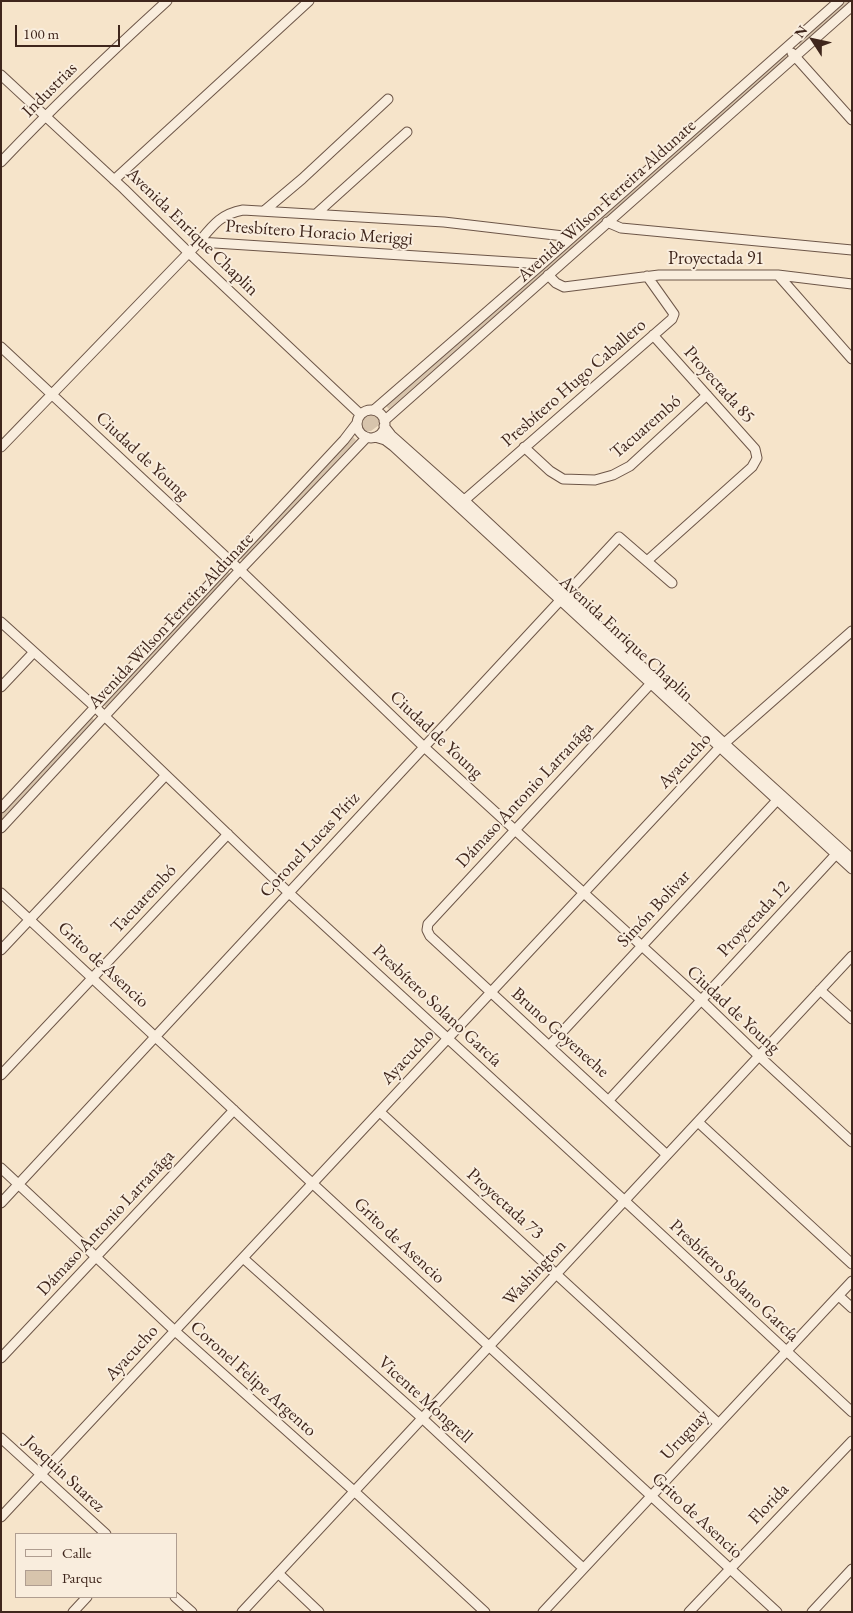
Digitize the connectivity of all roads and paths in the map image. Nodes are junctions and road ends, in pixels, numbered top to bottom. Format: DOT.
graph roads {
  1 [pos="167,1"];
  2 [pos="309,1"];
  3 [pos="839,1"];
  4 [pos="852,6"];
  5 [pos="788,47"];
  6 [pos="795,56"];
  7 [pos="1,75"];
  8 [pos="388,99"];
  9 [pos="45,116"];
  10 [pos="852,120"];
  11 [pos="407,132"];
  12 [pos="1,162"];
  13 [pos="114,180"];
  14 [pos="264,211"];
  15 [pos="316,214"];
  16 [pos="608,222"];
  17 [pos="572,237"];
  18 [pos="199,242"];
  19 [pos="852,250"];
  20 [pos="188,252"];
  21 [pos="542,264"];
  22 [pos="548,274"];
  23 [pos="778,275"];
  24 [pos="647,276"];
  25 [pos="852,284"];
  26 [pos="653,335"];
  27 [pos="1,347"];
  28 [pos="852,360"];
  29 [pos="52,394"];
  30 [pos="707,395"];
  31 [pos="374,410"];
  32 [pos="359,419"];
  33 [pos="384,424"];
  34 [pos="371,437"];
  35 [pos="1,447"];
  36 [pos="524,447"];
  37 [pos="461,503"];
  38 [pos="647,561"];
  39 [pos="230,562"];
  40 [pos="240,570"];
  41 [pos="672,583"];
  42 [pos="561,597"];
  43 [pos="1,622"];
  44 [pos="852,631"];
  45 [pos="34,652"];
  46 [pos="652,682"];
  47 [pos="1,687"];
  48 [pos="95,707"];
  49 [pos="104,716"];
  50 [pos="721,745"];
  51 [pos="424,746"];
  52 [pos="166,775"];
  53 [pos="779,798"];
  54 [pos="1,808"];
  55 [pos="1,828"];
  56 [pos="515,830"];
  57 [pos="228,834"];
  58 [pos="839,852"];
  59 [pos="852,859"];
  60 [pos="852,869"];
  61 [pos="288,892"];
  62 [pos="583,893"];
  63 [pos="1,894"];
  64 [pos="30,920"];
  65 [pos="430,936"];
  66 [pos="641,946"];
  67 [pos="1,950"];
  68 [pos="852,956"];
  69 [pos="92,978"];
  70 [pos="820,990"];
  71 [pos="491,992"];
  72 [pos="701,1000"];
  73 [pos="852,1019"];
  74 [pos="156,1036"];
  75 [pos="448,1038"];
  76 [pos="550,1046"];
  77 [pos="759,1056"];
  78 [pos="1,1075"];
  79 [pos="609,1100"];
  80 [pos="234,1110"];
  81 [pos="380,1112"];
  82 [pos="698,1122"];
  83 [pos="852,1142"];
  84 [pos="667,1154"];
  85 [pos="1,1168"];
  86 [pos="312,1183"];
  87 [pos="19,1184"];
  88 [pos="625,1201"];
  89 [pos="1,1203"];
  90 [pos="96,1256"];
  91 [pos="243,1258"];
  92 [pos="852,1264"];
  93 [pos="557,1274"];
  94 [pos="852,1281"];
  95 [pos="838,1296"];
  96 [pos="852,1308"];
  97 [pos="175,1331"];
  98 [pos="489,1347"];
  99 [pos="786,1351"];
  100 [pos="1,1358"];
  101 [pos="852,1412"];
  102 [pos="422,1418"];
  103 [pos="718,1423"];
  104 [pos="1,1438"];
  105 [pos="852,1441"];
  106 [pos="40,1475"];
  107 [pos="354,1491"];
  108 [pos="650,1495"];
  109 [pos="1,1518"];
  110 [pos="105,1533"];
  111 [pos="583,1568"];
  112 [pos="730,1569"];
  113 [pos="852,1569"];
  114 [pos="278,1573"];
  115 [pos="86,1598"];
  116 [pos="177,1598"];
  117 [pos="73,1612"];
  118 [pos="192,1612"];
  119 [pos="242,1612"];
  120 [pos="320,1612"];
  121 [pos="485,1612"];
  122 [pos="543,1612"];
  123 [pos="689,1612"];
  124 [pos="776,1612"];
  125 [pos="812,1612"];
  1 -- 9 [label="street, Industrias"];
  2 -- 13 [label="street"];
  3 -- 5 [label="street, Avenida Wilson Ferreira Aldunate"];
  4 -- 6 [label="street, Avenida Wilson Ferreira Aldunate"];
  5 -- 6 [label="street"];
  5 -- 17 [label="street, Avenida Wilson Ferreira Aldunate"];
  6 -- 10 [label="street"];
  6 -- 16 [label="street, Avenida Wilson Ferreira Aldunate"];
  7 -- 9 [label="street, Avenida Enrique Chaplin"];
  8 -- 14 [label="street"];
  9 -- 12 [label="street, Industrias"];
  9 -- 13 [label="street, Avenida Enrique Chaplin"];
  11 -- 15 [label="street"];
  13 -- 20 [label="street, Avenida Enrique Chaplin"];
  14 -- 15 [label="street"];
  14 -- 18 [label="street"];
  15 -- 17 [label="street"];
  16 -- 19 [label="street"];
  16 -- 22 [label="street, Avenida Wilson Ferreira Aldunate"];
  17 -- 21 [label="street, Avenida Wilson Ferreira Aldunate"];
  18 -- 20 [label="street, Presbítero Horacio Meriggi"];
  18 -- 21 [label="street, Presbítero Horacio Meriggi"];
  20 -- 29 [label="street, Presbítero Horacio Meriggi"];
  20 -- 32 [label="street, Avenida Enrique Chaplin"];
  21 -- 31 [label="street, Avenida Wilson Ferreira Aldunate"];
  22 -- 24 [label="street, Proyectada 91"];
  22 -- 33 [label="street, Avenida Wilson Ferreira Aldunate"];
  23 -- 24 [label="street, Proyectada 91"];
  23 -- 25 [label="street"];
  23 -- 28 [label="street, Proyectada 91"];
  24 -- 26 [label="street, Presbítero Hugo Caballero"];
  26 -- 30 [label="street, Proyectada 85"];
  26 -- 36 [label="street, Presbítero Hugo Caballero"];
  27 -- 29 [label="street, Ciudad de Young"];
  29 -- 35 [label="street, Presbítero Horacio Meriggi"];
  29 -- 39 [label="street, Ciudad de Young"];
  30 -- 36 [label="street, Tacuarembó"];
  30 -- 38 [label="street, Proyectada 85"];
  31 -- 32 [label="street"];
  31 -- 33 [label="street"];
  32 -- 34 [label="street"];
  32 -- 39 [label="street, Avenida Wilson Ferreira Aldunate"];
  33 -- 34 [label="street"];
  33 -- 37 [label="street, Avenida Enrique Chaplin"];
  34 -- 37 [label="street, Avenida Enrique Chaplin"];
  34 -- 40 [label="street, Avenida Wilson Ferreira Aldunate"];
  36 -- 37 [label="street, Presbítero Hugo Caballero"];
  37 -- 42 [label="street, Avenida Enrique Chaplin"];
  38 -- 41 [label="street, Coronel Lucas Píriz"];
  38 -- 42 [label="street, Coronel Lucas Píriz"];
  39 -- 40 [label="street, Ciudad de Young"];
  39 -- 48 [label="street, Avenida Wilson Ferreira Aldunate"];
  40 -- 49 [label="street, Avenida Wilson Ferreira Aldunate"];
  40 -- 51 [label="street, Ciudad de Young"];
  42 -- 46 [label="street, Avenida Enrique Chaplin"];
  42 -- 51 [label="street, Coronel Lucas Píriz"];
  43 -- 45 [label="street, Presbítero Solano García"];
  44 -- 50 [label="street, Ayacucho"];
  45 -- 47 [label="street"];
  45 -- 48 [label="street, Presbítero Solano García"];
  46 -- 50 [label="street, Avenida Enrique Chaplin"];
  46 -- 56 [label="street, Dámaso Antonio Larranãga"];
  48 -- 49 [label="street, Presbítero Solano García"];
  48 -- 54 [label="street, Avenida Wilson Ferreira Aldunate"];
  49 -- 52 [label="street, Presbítero Solano García"];
  49 -- 55 [label="street, Avenida Wilson Ferreira Aldunate"];
  50 -- 53 [label="street, Avenida Enrique Chaplin"];
  50 -- 62 [label="street, Ayacucho"];
  51 -- 56 [label="street, Ciudad de Young"];
  51 -- 61 [label="street, Coronel Lucas Píriz"];
  52 -- 57 [label="street, Presbítero Solano García"];
  52 -- 64 [label="street"];
  53 -- 58 [label="street, Avenida Enrique Chaplin"];
  53 -- 66 [label="street, Simón Bolivar"];
  56 -- 62 [label="street, Ciudad de Young"];
  56 -- 65 [label="street, Dámaso Antonio Larranãga"];
  57 -- 61 [label="street, Presbítero Solano García"];
  57 -- 69 [label="street, Tacuarembó"];
  58 -- 59 [label="street, Avenida Enrique Chaplin"];
  58 -- 60 [label="street, Avenida Enrique Chaplin"];
  58 -- 72 [label="street, Proyectada 12"];
  61 -- 74 [label="street, Coronel Lucas Píriz"];
  61 -- 75 [label="street, Presbítero Solano García"];
  62 -- 66 [label="street, Ciudad de Young"];
  62 -- 71 [label="street, Ayacucho"];
  63 -- 64 [label="street, Grito de Asencio"];
  64 -- 67 [label="street"];
  64 -- 69 [label="street, Grito de Asencio"];
  65 -- 71 [label="street, Bruno Goyeneche"];
  66 -- 72 [label="street, Ciudad de Young"];
  66 -- 76 [label="street, Simón Bolivar"];
  68 -- 70 [label="street, Washington"];
  69 -- 74 [label="street, Grito de Asencio"];
  69 -- 78 [label="street, Tacuarembó"];
  70 -- 73 [label="street"];
  70 -- 77 [label="street, Washington"];
  71 -- 75 [label="street, Ayacucho"];
  71 -- 76 [label="street, Bruno Goyeneche"];
  72 -- 77 [label="street, Ciudad de Young"];
  72 -- 79 [label="street, Proyectada 12"];
  74 -- 80 [label="street, Grito de Asencio"];
  74 -- 87 [label="street, Coronel Lucas Píriz"];
  75 -- 81 [label="street, Ayacucho"];
  75 -- 88 [label="street, Presbítero Solano García"];
  76 -- 79 [label="street, Bruno Goyeneche"];
  77 -- 82 [label="street, Washington"];
  77 -- 83 [label="street, Ciudad de Young"];
  79 -- 84 [label="street, Bruno Goyeneche"];
  80 -- 86 [label="street, Grito de Asencio"];
  80 -- 90 [label="street, Dámaso Antonio Larranãga"];
  81 -- 86 [label="street, Ayacucho"];
  81 -- 93 [label="street, Proyectada 73"];
  82 -- 84 [label="street, Washington"];
  82 -- 92 [label="street"];
  84 -- 88 [label="street, Washington"];
  85 -- 87 [label="street, Coronel Felipe Argento"];
  86 -- 91 [label="street, Ayacucho"];
  86 -- 98 [label="street, Grito de Asencio"];
  87 -- 89 [label="street, Coronel Lucas Píriz"];
  87 -- 90 [label="street, Coronel Felipe Argento"];
  88 -- 93 [label="street, Washington"];
  88 -- 99 [label="street, Presbítero Solano García"];
  90 -- 97 [label="street, Coronel Felipe Argento"];
  90 -- 100 [label="street, Dámaso Antonio Larranãga"];
  91 -- 97 [label="street, Ayacucho"];
  91 -- 102 [label="street, Vicente Mongrell"];
  93 -- 98 [label="street, Washington"];
  93 -- 103 [label="street, Proyectada 73"];
  94 -- 95 [label="street, Uruguay"];
  95 -- 96 [label="street"];
  95 -- 99 [label="street, Uruguay"];
  97 -- 106 [label="street, Ayacucho"];
  97 -- 107 [label="street, Coronel Felipe Argento"];
  98 -- 102 [label="street, Washington"];
  98 -- 108 [label="street, Grito de Asencio"];
  99 -- 101 [label="street, Presbítero Solano García"];
  99 -- 103 [label="street, Uruguay"];
  102 -- 107 [label="street, Washington"];
  102 -- 111 [label="street, Vicente Mongrell"];
  103 -- 108 [label="street, Uruguay"];
  104 -- 106 [label="street, Joaquin Suarez"];
  105 -- 112 [label="street, Florida"];
  106 -- 109 [label="street, Ayacucho"];
  106 -- 110 [label="street, Joaquin Suarez"];
  107 -- 114 [label="street, Washington"];
  107 -- 121 [label="street, Coronel Felipe Argento"];
  108 -- 111 [label="street, Uruguay"];
  108 -- 112 [label="street, Grito de Asencio"];
  111 -- 122 [label="street, Uruguay"];
  112 -- 123 [label="street, Florida"];
  112 -- 124 [label="street, Grito de Asencio"];
  113 -- 125 [label="street"];
  114 -- 119 [label="street, Washington"];
  114 -- 120 [label="street"];
  115 -- 117 [label="street"];
  116 -- 118 [label="street"];
}
